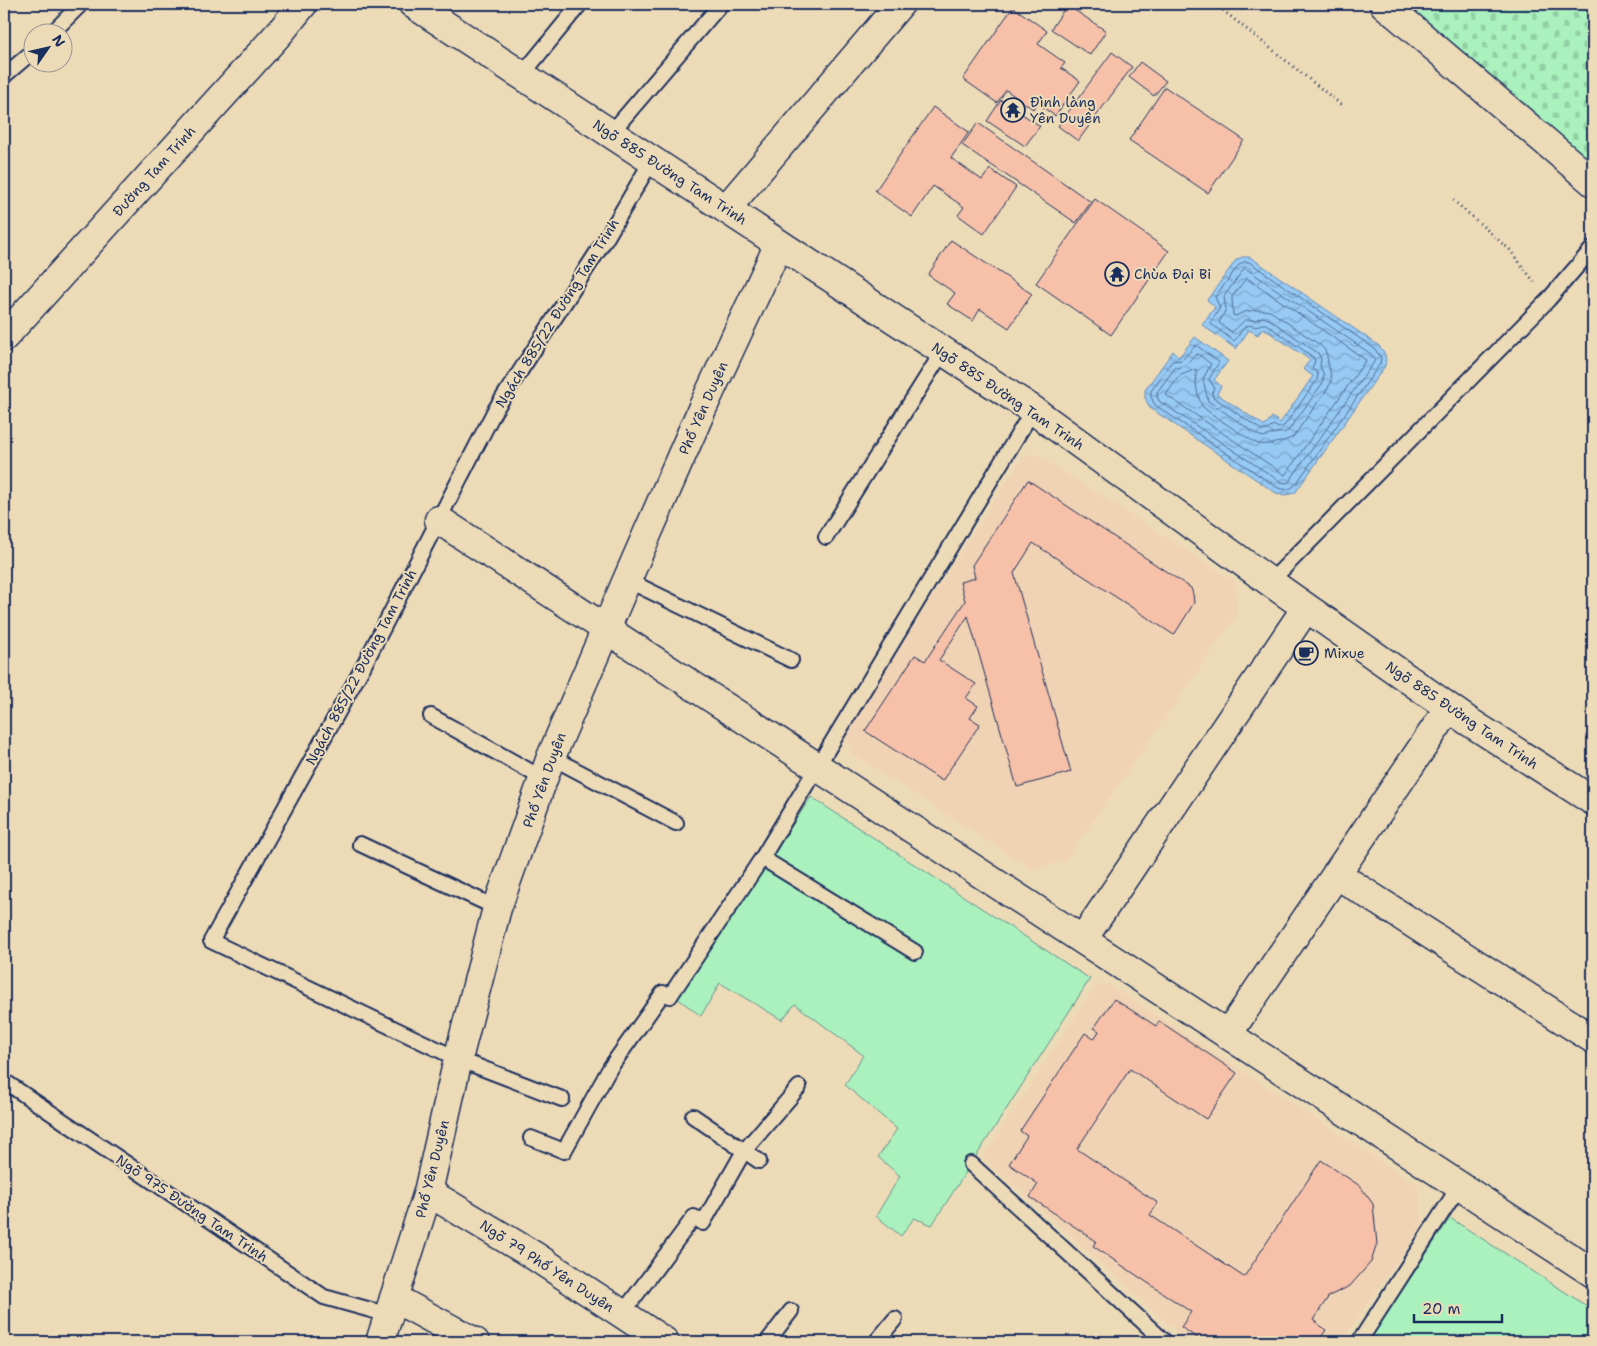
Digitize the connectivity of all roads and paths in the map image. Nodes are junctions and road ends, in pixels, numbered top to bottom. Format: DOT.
graph roads {
  1 [pos="82,4"];
  2 [pos="303,4"];
  3 [pos="413,4"];
  4 [pos="580,4"];
  5 [pos="721,4"];
  6 [pos="900,4"];
  7 [pos="1215,4"];
  8 [pos="1384,4"];
  9 [pos="63,22"];
  10 [pos="22,61"];
  11 [pos="522,75"];
  12 [pos="4,76"];
  13 [pos="1344,107"];
  14 [pos="612,133"];
  15 [pos="652,160"];
  16 [pos="1593,182"];
  17 [pos="1453,200"];
  18 [pos="726,209"];
  19 [pos="779,244"];
  20 [pos="1593,248"];
  21 [pos="1548,300"];
  22 [pos="4,337"];
  23 [pos="943,351"];
  24 [pos="1033,410"];
  25 [pos="439,520"];
  26 [pos="826,537"];
  27 [pos="627,580"];
  28 [pos="1270,582"];
  29 [pos="1306,608"];
  30 [pos="605,630"];
  31 [pos="791,660"];
  32 [pos="1449,708"];
  33 [pos="430,716"];
  34 [pos="818,767"];
  35 [pos="548,768"];
  36 [pos="1593,801"];
  37 [pos="676,823"];
  38 [pos="360,844"];
  39 [pos="762,858"];
  40 [pos="1336,874"];
  41 [pos="497,908"];
  42 [pos="1084,939"];
  43 [pos="915,952"];
  44 [pos="1228,1034"];
  45 [pos="1593,1040"];
  46 [pos="458,1059"];
  47 [pos="4,1081"];
  48 [pos="799,1087"];
  49 [pos="562,1099"];
  50 [pos="693,1116"];
  51 [pos="531,1138"];
  52 [pos="744,1151"];
  53 [pos="759,1161"];
  54 [pos="971,1164"];
  55 [pos="1460,1185"];
  56 [pos="428,1192"];
  57 [pos="1590,1262"];
  58 [pos="392,1306"];
  59 [pos="791,1311"];
  60 [pos="622,1314"];
  61 [pos="895,1319"];
  62 [pos="380,1342"];
  63 [pos="475,1342"];
  64 [pos="665,1342"];
  65 [pos="766,1342"];
  66 [pos="876,1342"];
  67 [pos="1165,1342"];
  68 [pos="1359,1342"];
  1 -- 9 [label="lane"];
  2 -- 22 [label="street, Đường Tam Trinh"];
  3 -- 11 [label="street, Ngõ 885 Đường Tam Trinh"];
  4 -- 11 [label="lane"];
  5 -- 14 [label="lane"];
  6 -- 18 [label="street"];
  7 -- 13 [label="path"];
  8 -- 16 [label="street"];
  10 -- 12 [label="lane"];
  11 -- 14 [label="street, Ngõ 885 Đường Tam Trinh"];
  14 -- 15 [label="street, Ngõ 885 Đường Tam Trinh"];
  15 -- 18 [label="street, Ngõ 885 Đường Tam Trinh"];
  15 -- 25 [label="lane, Ngách 885/22 Đường Tam Trinh"];
  17 -- 21 [label="path"];
  18 -- 19 [label="street, Ngõ 885 Đường Tam Trinh"];
  19 -- 23 [label="street, Ngõ 885 Đường Tam Trinh"];
  19 -- 27 [label="street, Phố Yên Duyên"];
  20 -- 21 [label="lane"];
  21 -- 28 [label="lane"];
  23 -- 24 [label="street, Ngõ 885 Đường Tam Trinh"];
  23 -- 26 [label="lane"];
  24 -- 28 [label="street, Ngõ 885 Đường Tam Trinh"];
  24 -- 34 [label="lane"];
  25 -- 30 [label="street"];
  25 -- 46 [label="lane, Ngách 885/22 Đường Tam Trinh"];
  27 -- 30 [label="street, Phố Yên Duyên"];
  27 -- 31 [label="lane"];
  28 -- 29 [label="street, Ngõ 885 Đường Tam Trinh"];
  29 -- 32 [label="street, Ngõ 885 Đường Tam Trinh"];
  29 -- 42 [label="street"];
  30 -- 34 [label="street"];
  30 -- 35 [label="street, Phố Yên Duyên"];
  32 -- 36 [label="street, Ngõ 885 Đường Tam Trinh"];
  32 -- 40 [label="street"];
  33 -- 35 [label="lane"];
  34 -- 39 [label="lane"];
  34 -- 42 [label="street"];
  35 -- 37 [label="lane"];
  35 -- 41 [label="street, Phố Yên Duyên"];
  38 -- 41 [label="lane"];
  39 -- 43 [label="lane"];
  39 -- 51 [label="lane"];
  40 -- 44 [label="street"];
  40 -- 45 [label="street"];
  41 -- 46 [label="street, Phố Yên Duyên"];
  42 -- 44 [label="street"];
  44 -- 55 [label="street"];
  46 -- 49 [label="lane"];
  46 -- 56 [label="street, Phố Yên Duyên"];
  47 -- 58 [label="lane, Ngõ 975 Đường Tam Trinh"];
  48 -- 52 [label="lane"];
  50 -- 52 [label="lane"];
  52 -- 53 [label="lane"];
  52 -- 60 [label="lane"];
  54 -- 67 [label="lane"];
  55 -- 57 [label="street"];
  55 -- 68 [label="lane"];
  56 -- 58 [label="street, Phố Yên Duyên"];
  56 -- 60 [label="street, Ngõ 79 Phố Yên Duyên"];
  58 -- 62 [label="street, Phố Yên Duyên"];
  58 -- 63 [label="street"];
  59 -- 65 [label="lane"];
  60 -- 64 [label="street, Ngõ 79 Phố Yên Duyên"];
  61 -- 66 [label="lane"];
}
